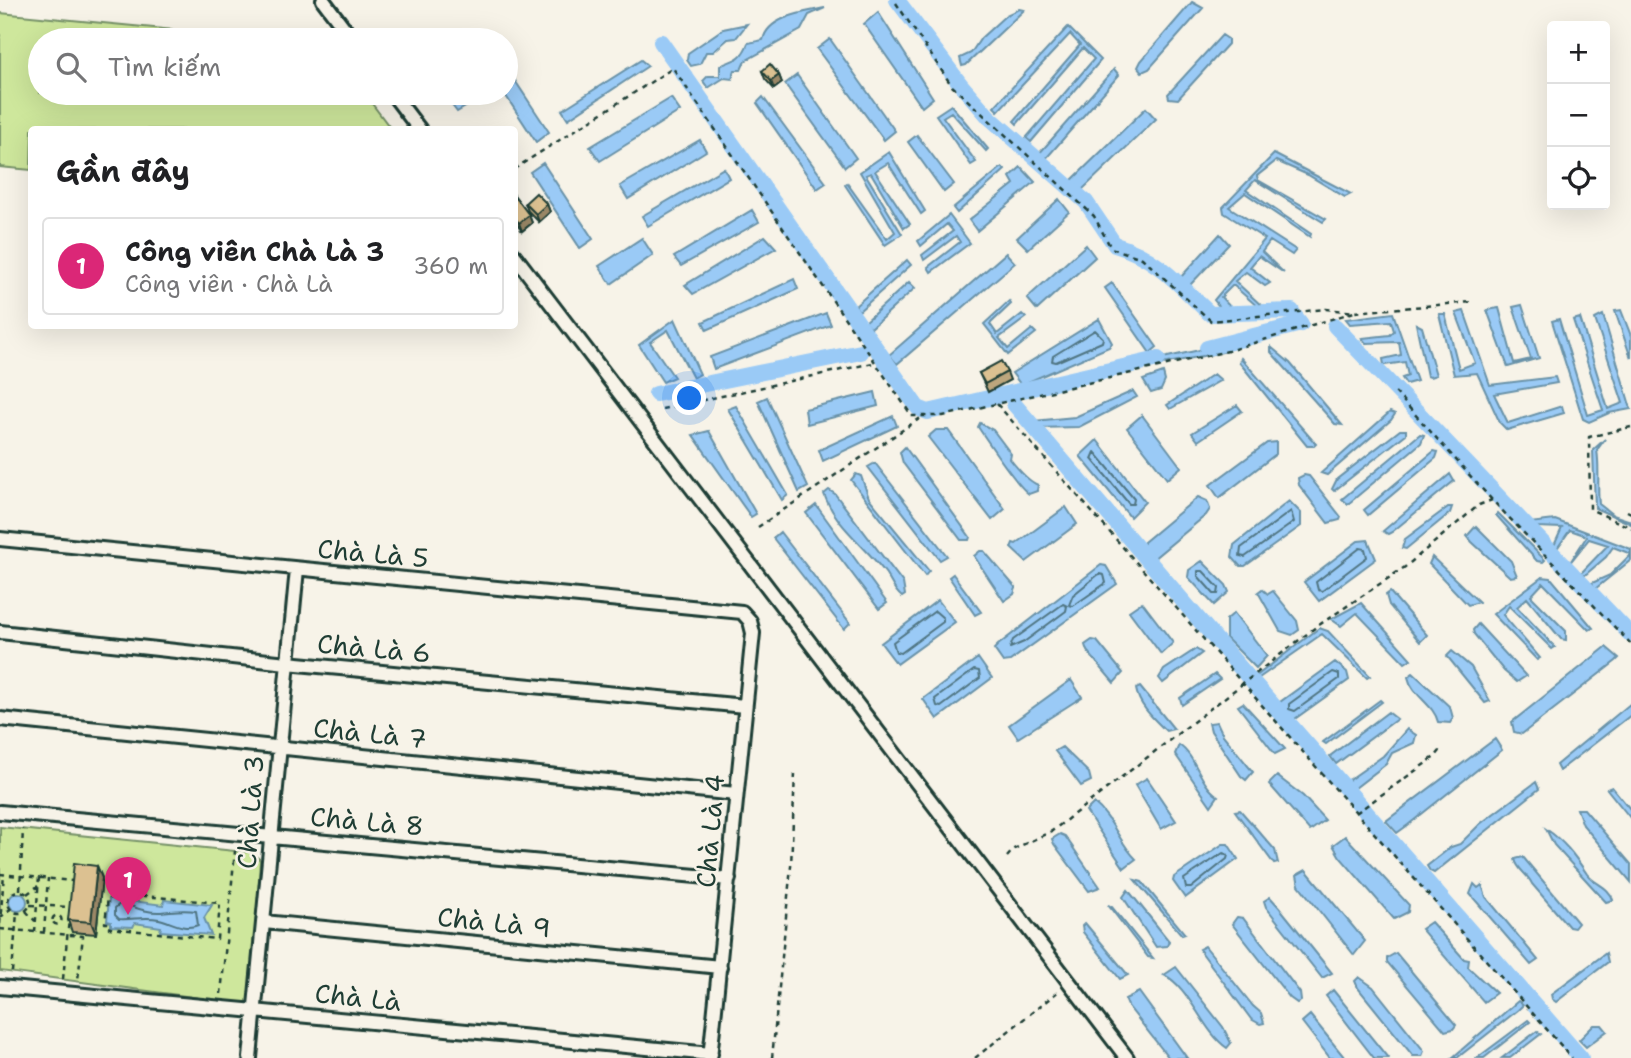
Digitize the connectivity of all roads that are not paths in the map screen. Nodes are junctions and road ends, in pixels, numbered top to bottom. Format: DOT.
graph roads {
  1 [pos="323,0"];
  2 [pos="344,28"];
  3 [pos="401,105"];
  4 [pos="417,126"];
  5 [pos="518,260"];
  6 [pos="0,539"];
  7 [pos="297,569"];
  8 [pos="742,612"];
  9 [pos="0,632"];
  10 [pos="287,663"];
  11 [pos="745,706"];
  12 [pos="0,719"];
  13 [pos="278,746"];
  14 [pos="736,794"];
  15 [pos="0,812"];
  16 [pos="273,836"];
  17 [pos="729,879"];
  18 [pos="264,922"];
  19 [pos="720,967"];
  20 [pos="0,987"];
  21 [pos="255,1010"];
  22 [pos="711,1056"];
  23 [pos="250,1058"];
  24 [pos="1127,1058"];
  1 -- 2 [label="street"];
  3 -- 4 [label="street"];
  5 -- 24 [label="street"];
  6 -- 7 [label="street, Chà Là 5"];
  7 -- 8 [label="street, Chà Là 5"];
  7 -- 10 [label="street, Chà Là 3"];
  8 -- 11 [label="street, Chà Là 4"];
  9 -- 10 [label="street, Chà Là 6"];
  10 -- 11 [label="street, Chà Là 6"];
  10 -- 13 [label="street, Chà Là 3"];
  11 -- 14 [label="street, Chà Là 4"];
  12 -- 13 [label="street, Chà Là 7"];
  13 -- 14 [label="street, Chà Là 7"];
  13 -- 16 [label="street, Chà Là 3"];
  14 -- 17 [label="street, Chà Là 4"];
  15 -- 16 [label="street, Chà Là 8"];
  16 -- 17 [label="street, Chà Là 8"];
  16 -- 18 [label="street, Chà Là 3"];
  17 -- 19 [label="street, Chà Là 4"];
  18 -- 19 [label="street, Chà Là 9"];
  18 -- 21 [label="street, Chà Là 3"];
  19 -- 22 [label="street, Chà Là 4"];
  20 -- 21 [label="street, Chà Là"];
  21 -- 22 [label="street, Chà Là"];
  21 -- 23 [label="street, Chà Là 3"];
}
